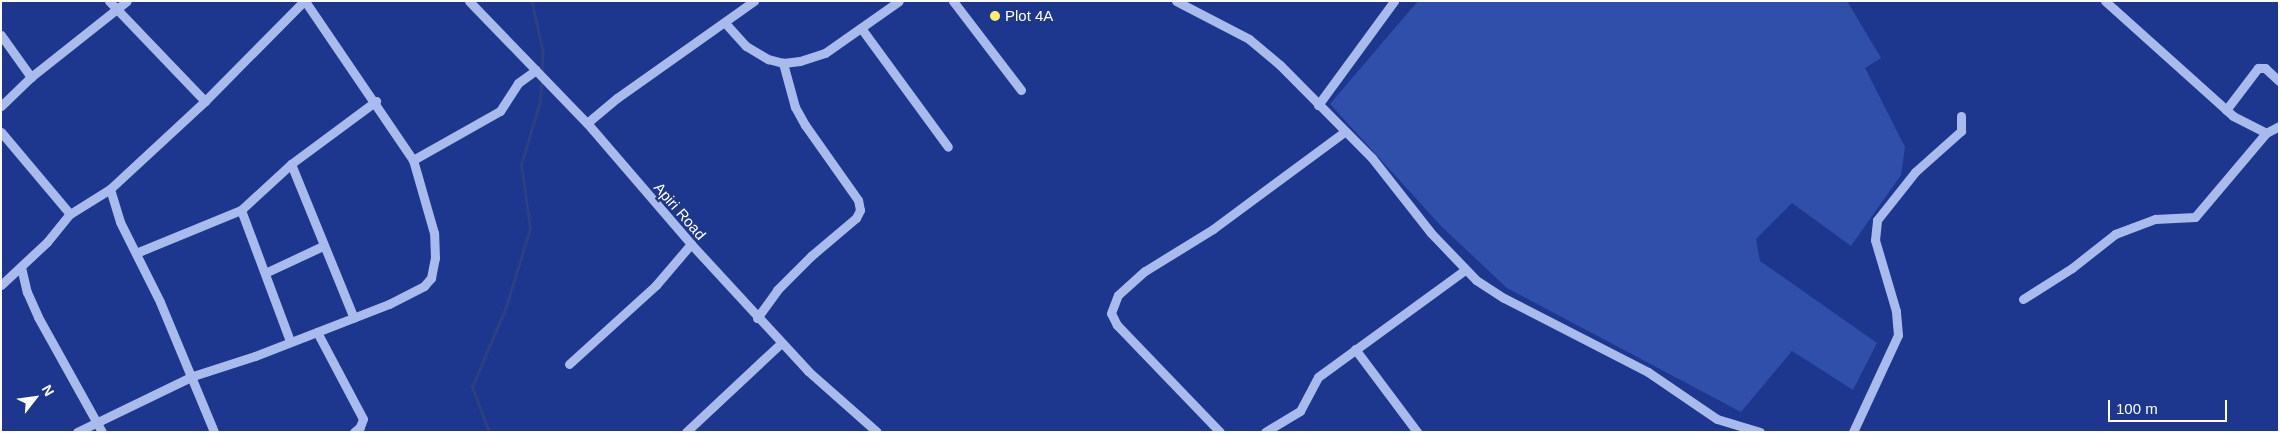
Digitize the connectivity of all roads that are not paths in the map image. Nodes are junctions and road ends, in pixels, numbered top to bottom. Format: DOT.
graph roads {
  1 [pos="109,1"];
  2 [pos="127,1"];
  3 [pos="304,1"];
  4 [pos="469,1"];
  5 [pos="899,1"];
  6 [pos="953,1"];
  7 [pos="1176,1"];
  8 [pos="1394,1"];
  9 [pos="2105,1"];
  10 [pos="748,3"];
  11 [pos="116,10"];
  12 [pos="726,24"];
  13 [pos="861,28"];
  14 [pos="1,35"];
  15 [pos="783,63"];
  16 [pos="536,70"];
  17 [pos="31,77"];
  18 [pos="2279,81"];
  19 [pos="1021,90"];
  20 [pos="205,101"];
  21 [pos="376,101"];
  22 [pos="1318,105"];
  23 [pos="1,106"];
  24 [pos="2226,110"];
  25 [pos="1961,116"];
  26 [pos="587,123"];
  27 [pos="2279,126"];
  28 [pos="1,132"];
  29 [pos="1344,132"];
  30 [pos="2266,133"];
  31 [pos="948,147"];
  32 [pos="412,160"];
  33 [pos="291,164"];
  34 [pos="110,189"];
  35 [pos="241,210"];
  36 [pos="70,214"];
  37 [pos="691,244"];
  38 [pos="323,246"];
  39 [pos="136,253"];
  40 [pos="21,267"];
  41 [pos="1465,270"];
  42 [pos="264,273"];
  43 [pos="1,285"];
  44 [pos="2023,299"];
  45 [pos="354,318"];
  46 [pos="757,318"];
  47 [pos="317,332"];
  48 [pos="290,341"];
  49 [pos="781,343"];
  50 [pos="1355,349"];
  51 [pos="569,364"];
  52 [pos="193,376"];
  53 [pos="97,420"];
  54 [pos="77,432"];
  55 [pos="102,432"];
  56 [pos="214,432"];
  57 [pos="354,432"];
  58 [pos="686,432"];
  59 [pos="877,432"];
  60 [pos="1220,432"];
  61 [pos="1265,432"];
  62 [pos="1417,432"];
  63 [pos="1760,432"];
  64 [pos="1853,432"];
  1 -- 11 [label="street"];
  2 -- 11 [label="street"];
  3 -- 20 [label="street"];
  3 -- 21 [label="street"];
  4 -- 16 [label="street, Apiri Road"];
  5 -- 13 [label="street"];
  6 -- 19 [label="street"];
  7 -- 22 [label="street"];
  8 -- 22 [label="street"];
  9 -- 24 [label="street"];
  10 -- 12 [label="street"];
  11 -- 17 [label="street"];
  11 -- 20 [label="street"];
  12 -- 15 [label="street"];
  12 -- 26 [label="street"];
  13 -- 15 [label="street"];
  13 -- 31 [label="street"];
  14 -- 17 [label="street"];
  15 -- 46 [label="street"];
  16 -- 26 [label="street, Apiri Road"];
  16 -- 32 [label="street"];
  17 -- 23 [label="street"];
  18 -- 24 [label="street"];
  20 -- 34 [label="street"];
  21 -- 32 [label="street"];
  21 -- 33 [label="street"];
  22 -- 29 [label="street"];
  24 -- 30 [label="street"];
  25 -- 64 [label="street"];
  26 -- 37 [label="street, Apiri Road"];
  27 -- 30 [label="street"];
  28 -- 36 [label="street"];
  29 -- 41 [label="street"];
  29 -- 60 [label="street"];
  30 -- 44 [label="street"];
  32 -- 45 [label="street"];
  33 -- 35 [label="street"];
  33 -- 38 [label="street"];
  34 -- 36 [label="street"];
  34 -- 39 [label="street"];
  35 -- 39 [label="street"];
  35 -- 42 [label="street"];
  36 -- 40 [label="street"];
  37 -- 46 [label="street, Apiri Road"];
  37 -- 51 [label="street"];
  38 -- 42 [label="street"];
  38 -- 45 [label="street"];
  39 -- 52 [label="street"];
  40 -- 43 [label="street"];
  40 -- 53 [label="street"];
  41 -- 50 [label="street"];
  41 -- 63 [label="street"];
  42 -- 48 [label="street"];
  45 -- 47 [label="street"];
  46 -- 49 [label="street, Apiri Road"];
  47 -- 48 [label="street"];
  47 -- 57 [label="street"];
  48 -- 52 [label="street"];
  49 -- 58 [label="street"];
  49 -- 59 [label="street, Apiri Road"];
  50 -- 61 [label="street"];
  50 -- 62 [label="street"];
  52 -- 53 [label="street"];
  52 -- 56 [label="street"];
  53 -- 54 [label="street"];
  53 -- 55 [label="street"];
}
